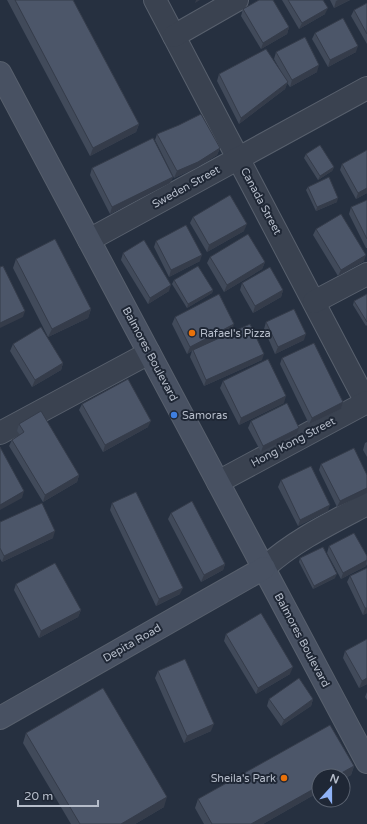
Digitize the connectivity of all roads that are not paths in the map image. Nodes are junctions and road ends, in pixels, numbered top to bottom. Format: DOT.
graph roads {
  1 [pos="155,0"];
  2 [pos="238,0"];
  3 [pos="174,36"];
  4 [pos="0,73"];
  5 [pos="367,88"];
  6 [pos="238,158"];
  7 [pos="89,240"];
  8 [pos="367,274"];
  9 [pos="314,302"];
  10 [pos="150,353"];
  11 [pos="367,402"];
  12 [pos="0,433"];
  13 [pos="218,482"];
  14 [pos="367,504"];
  15 [pos="264,568"];
  16 [pos="0,718"];
  17 [pos="367,762"];
  1 -- 3 [label="street, Canada Street"];
  2 -- 3 [label="street"];
  3 -- 6 [label="street, Canada Street"];
  4 -- 7 [label="main road, Balmores Boulevard"];
  5 -- 6 [label="street, Sweden Street"];
  6 -- 7 [label="street, Sweden Street"];
  6 -- 9 [label="street, Canada Street"];
  7 -- 10 [label="main road, Balmores Boulevard"];
  8 -- 9 [label="street"];
  9 -- 11 [label="street, Canada Street"];
  10 -- 12 [label="street"];
  10 -- 13 [label="main road, Balmores Boulevard"];
  11 -- 13 [label="street, Hong Kong Street"];
  13 -- 15 [label="main road, Balmores Boulevard"];
  14 -- 15 [label="street"];
  15 -- 16 [label="main road, Depita Road"];
  15 -- 17 [label="main road, Balmores Boulevard"];
}
